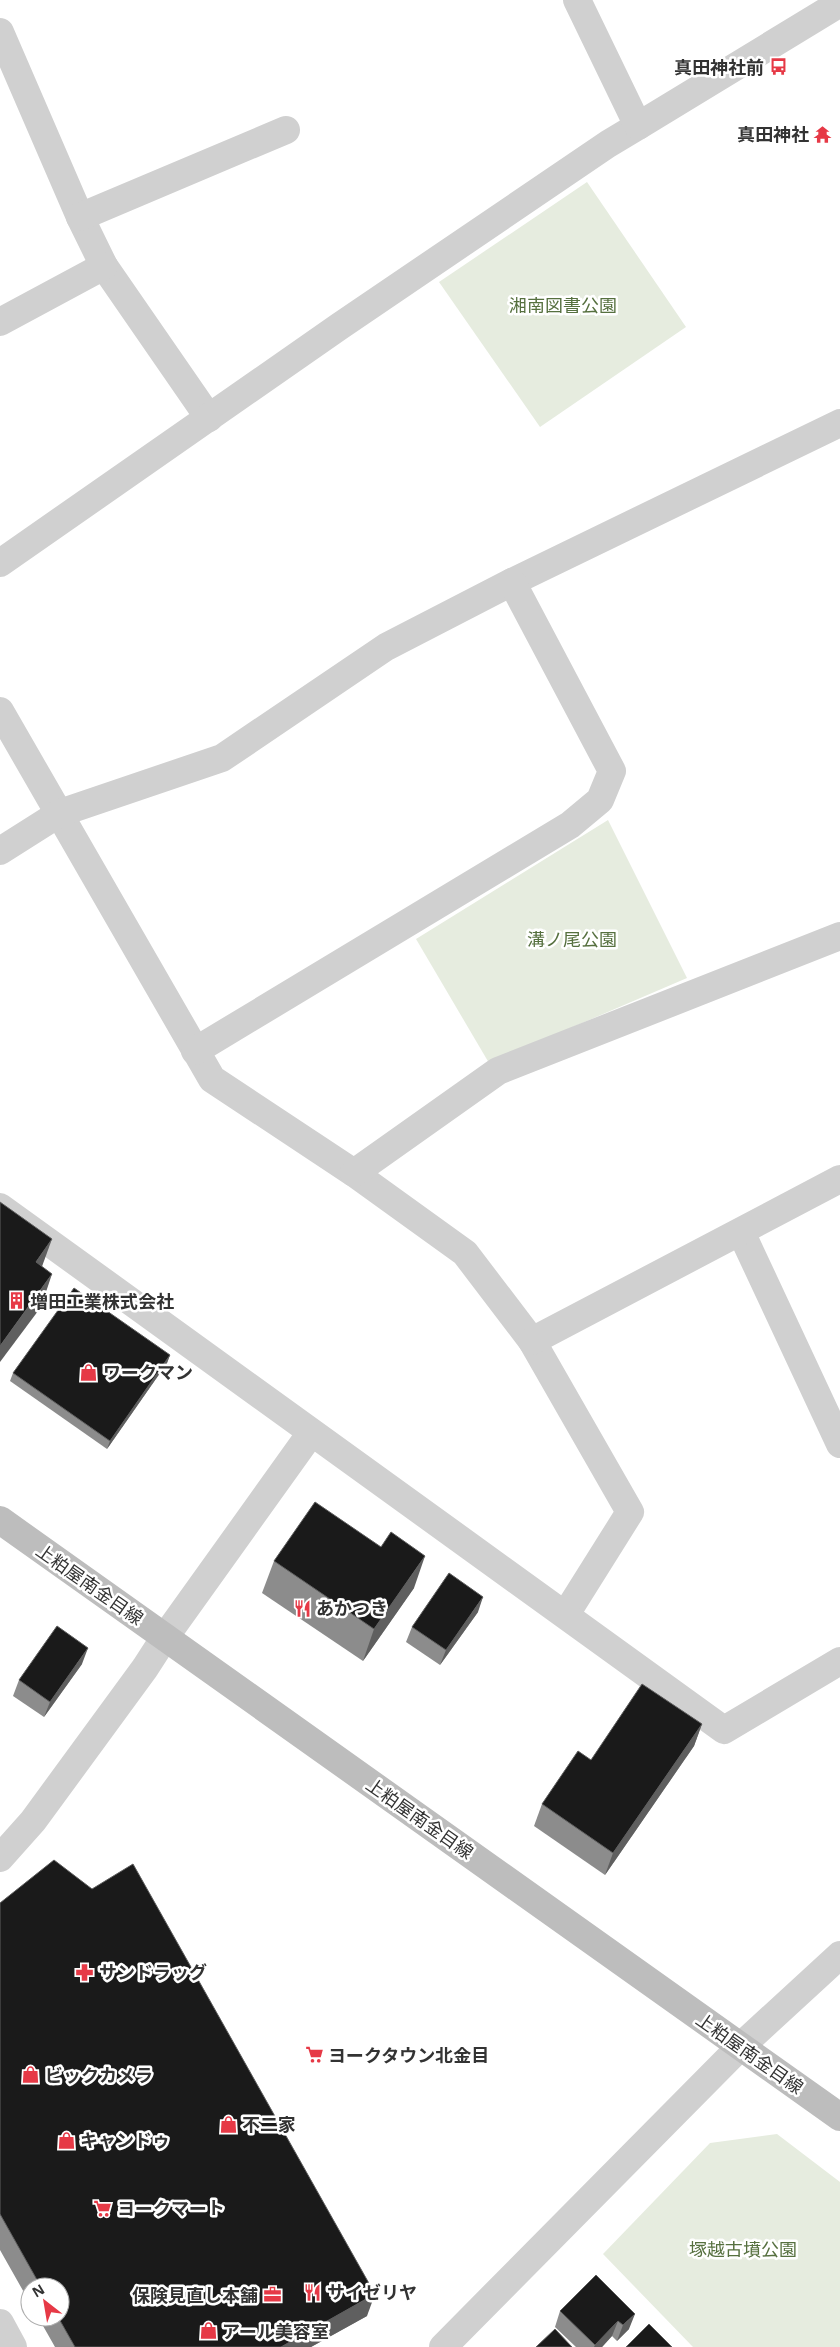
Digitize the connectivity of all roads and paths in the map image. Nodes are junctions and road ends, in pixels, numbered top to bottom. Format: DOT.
graph roads {
  1 [pos="577,0"];
  2 [pos="840,3"];
  3 [pos="0,32"];
  4 [pos="638,126"];
  5 [pos="286,130"];
  6 [pos="80,217"];
  7 [pos="104,266"];
  8 [pos="0,322"];
  9 [pos="209,418"];
  10 [pos="840,423"];
  11 [pos="0,563"];
  12 [pos="512,582"];
  13 [pos="0,711"];
  14 [pos="60,813"];
  15 [pos="0,851"];
  16 [pos="840,936"];
  17 [pos="195,1051"];
  18 [pos="354,1173"];
  19 [pos="840,1179"];
  20 [pos="0,1207"];
  21 [pos="741,1232"];
  22 [pos="532,1341"];
  23 [pos="311,1433"];
  24 [pos="840,1444"];
  25 [pos="0,1520"];
  26 [pos="566,1614"];
  27 [pos="165,1637"];
  28 [pos="840,1661"];
  29 [pos="4,1848"];
  30 [pos="840,1955"];
  31 [pos="741,2046"];
  32 [pos="840,2116"];
  33 [pos="0,2323"];
  34 [pos="13,2347"];
  35 [pos="444,2347"];
  1 -- 4 [label="street"];
  2 -- 4 [label="street"];
  3 -- 6 [label="street"];
  4 -- 9 [label="street"];
  5 -- 6 [label="street"];
  6 -- 7 [label="street"];
  7 -- 8 [label="street"];
  7 -- 9 [label="street"];
  9 -- 11 [label="street"];
  10 -- 12 [label="street"];
  12 -- 14 [label="street"];
  12 -- 17 [label="street"];
  13 -- 14 [label="street"];
  14 -- 15 [label="street"];
  14 -- 17 [label="street"];
  16 -- 18 [label="street"];
  17 -- 18 [label="street"];
  18 -- 22 [label="street"];
  19 -- 21 [label="street"];
  20 -- 23 [label="street"];
  21 -- 22 [label="street"];
  21 -- 24 [label="street"];
  22 -- 26 [label="street"];
  23 -- 26 [label="street"];
  23 -- 27 [label="street"];
  25 -- 27 [label="main road, 上粕屋南金目線"];
  26 -- 28 [label="street"];
  27 -- 29 [label="street"];
  27 -- 31 [label="main road, 上粕屋南金目線"];
  30 -- 31 [label="street"];
  31 -- 32 [label="main road, 上粕屋南金目線"];
  31 -- 35 [label="street"];
  33 -- 34 [label="street"];
}
